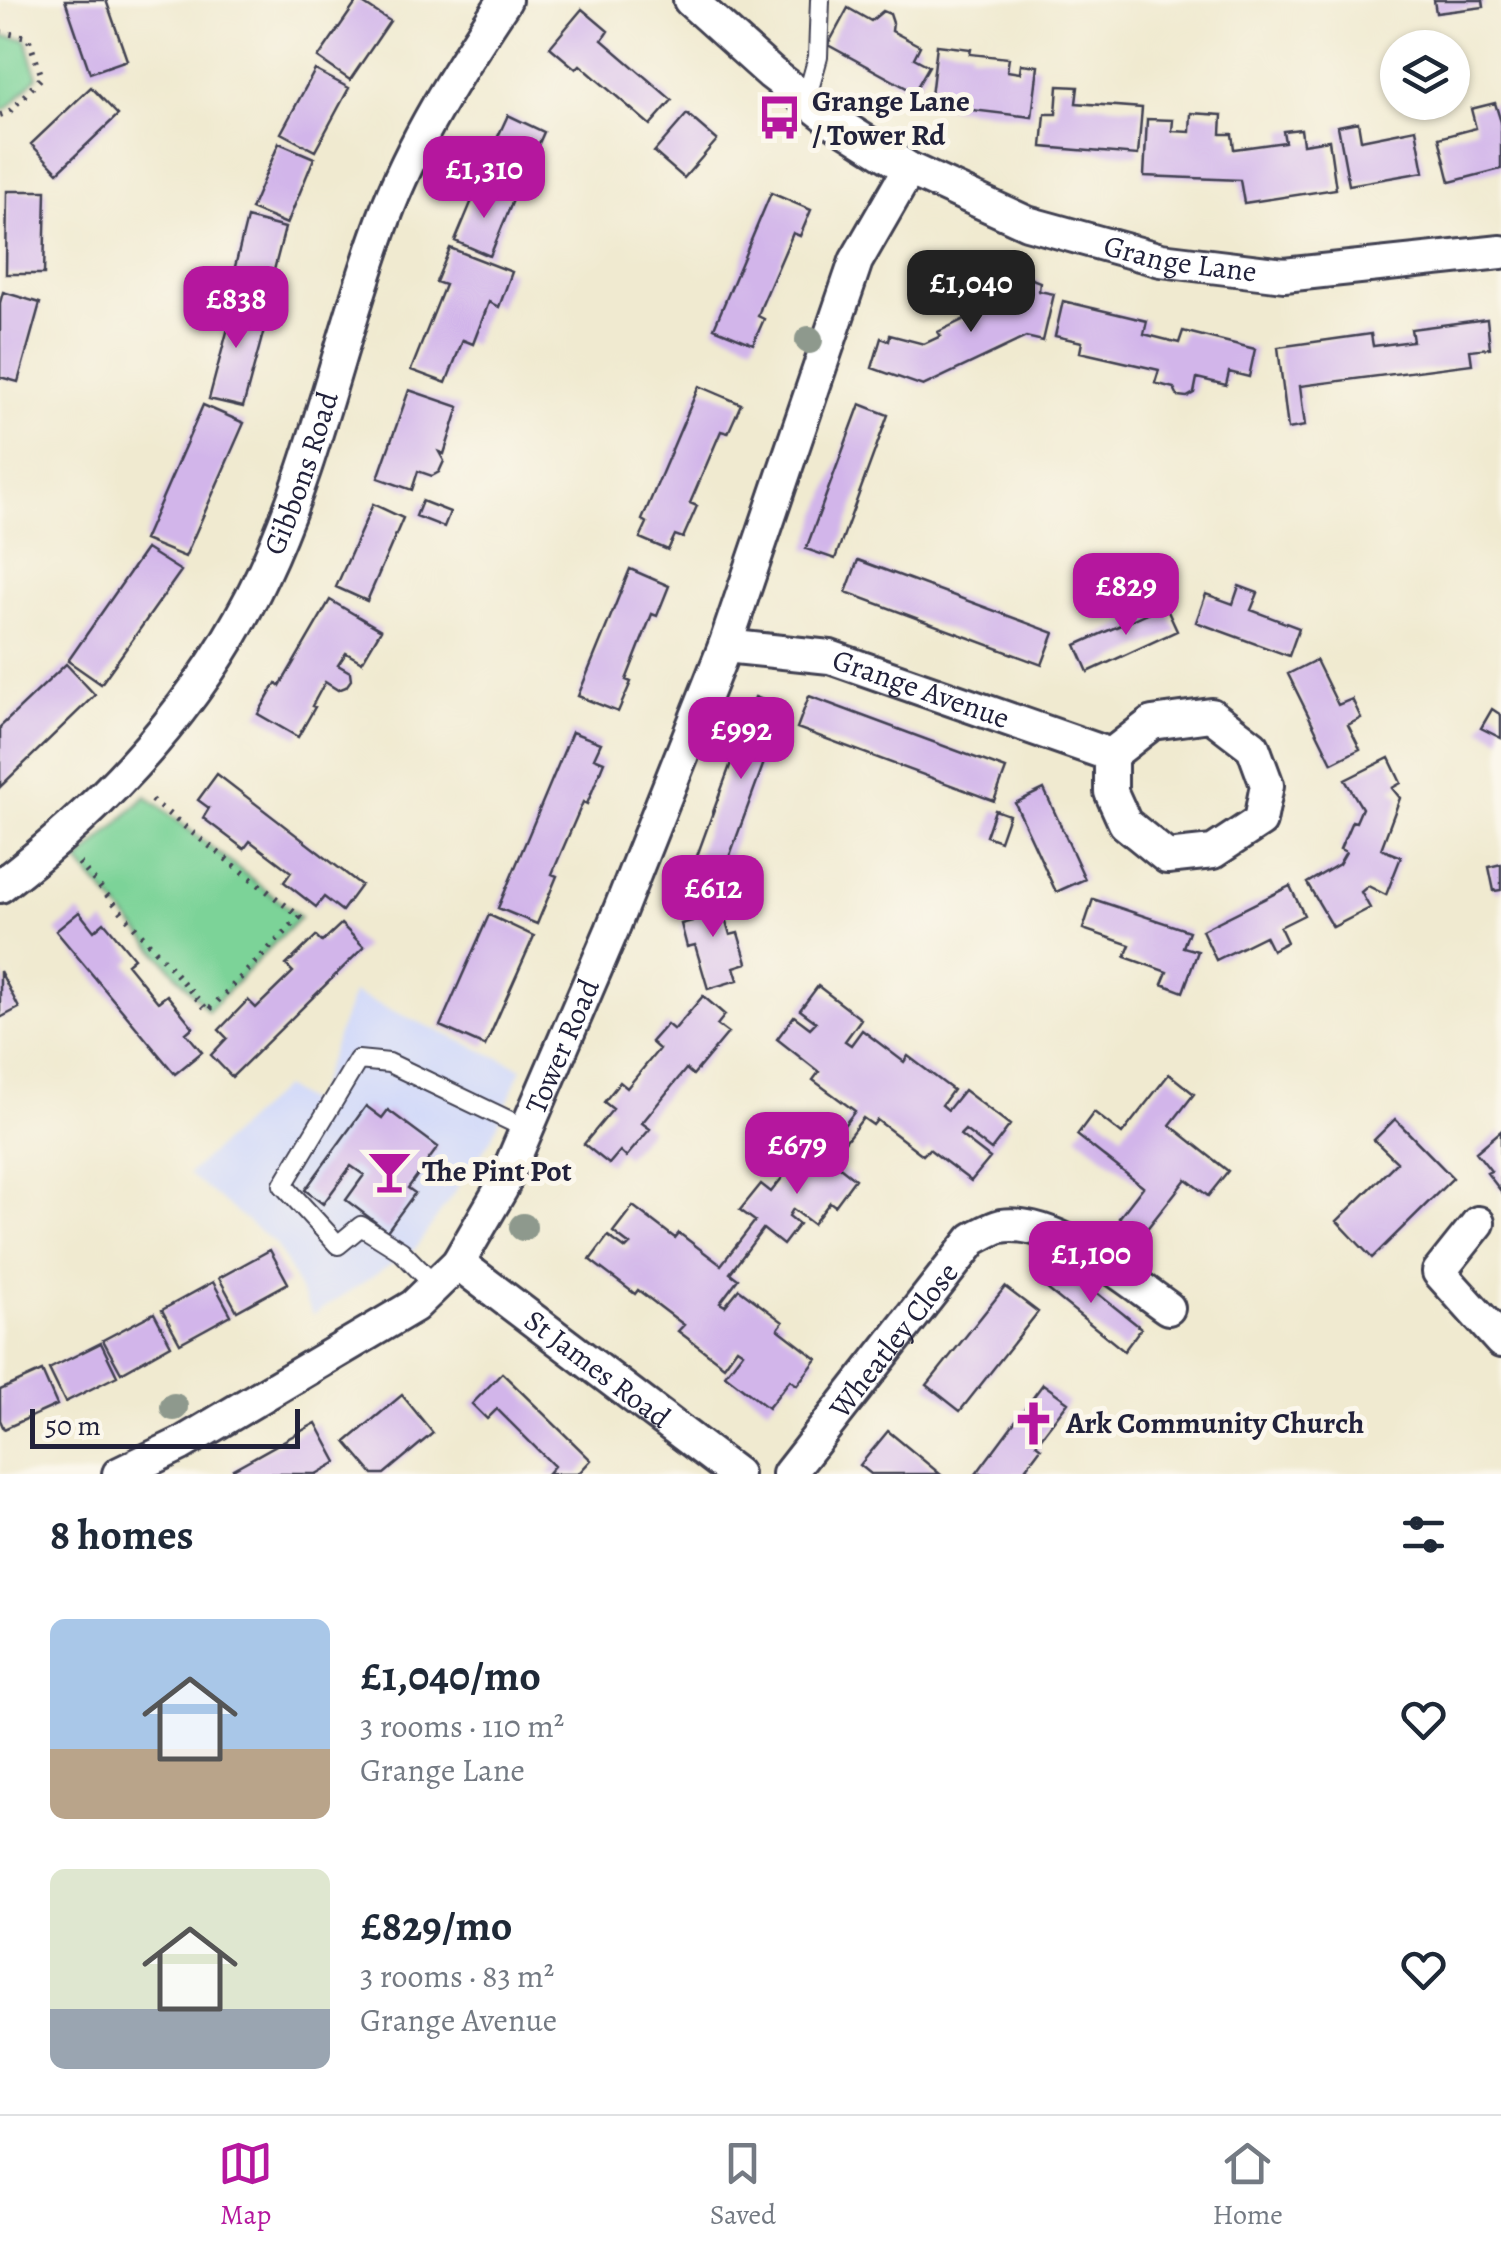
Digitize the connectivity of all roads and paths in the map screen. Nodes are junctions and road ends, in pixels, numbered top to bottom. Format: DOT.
graph roads {
  1 [pos="505,0"];
  2 [pos="690,0"];
  3 [pos="820,0"];
  4 [pos="0,32"];
  5 [pos="806,100"];
  6 [pos="0,116"];
  7 [pos="908,169"];
  8 [pos="1501,252"];
  9 [pos="725,646"];
  10 [pos="1112,756"];
  11 [pos="122,777"];
  12 [pos="58,840"];
  13 [pos="0,886"];
  14 [pos="527,1128"];
  15 [pos="1478,1223"];
  16 [pos="458,1263"];
  17 [pos="435,1286"];
  18 [pos="1168,1308"];
  19 [pos="1501,1341"];
  20 [pos="728,1472"];
  21 [pos="119,1474"];
  22 [pos="789,1474"];
  1 -- 11 [label="street, Gibbons Road"];
  2 -- 5 [label="street, Grange Lane"];
  3 -- 5 [label="lane"];
  4 -- 6 [label="path"];
  5 -- 7 [label="street, Grange Lane"];
  7 -- 8 [label="street, Grange Lane"];
  7 -- 9 [label="street, Tower Road"];
  9 -- 10 [label="street, Grange Avenue"];
  9 -- 14 [label="street, Tower Road"];
  10 -- 10 [label="street"];
  11 -- 12 [label="street, Gibbons Road"];
  11 -- 12 [label="path"];
  12 -- 13 [label="street, Gibbons Road"];
  14 -- 16 [label="street, Tower Road"];
  14 -- 17 [label="lane"];
  15 -- 19 [label="street"];
  16 -- 17 [label="street, Tower Road"];
  16 -- 20 [label="street, St James Road"];
  17 -- 21 [label="street, Tower Road"];
  18 -- 22 [label="street, Wheatley Close"];
}
